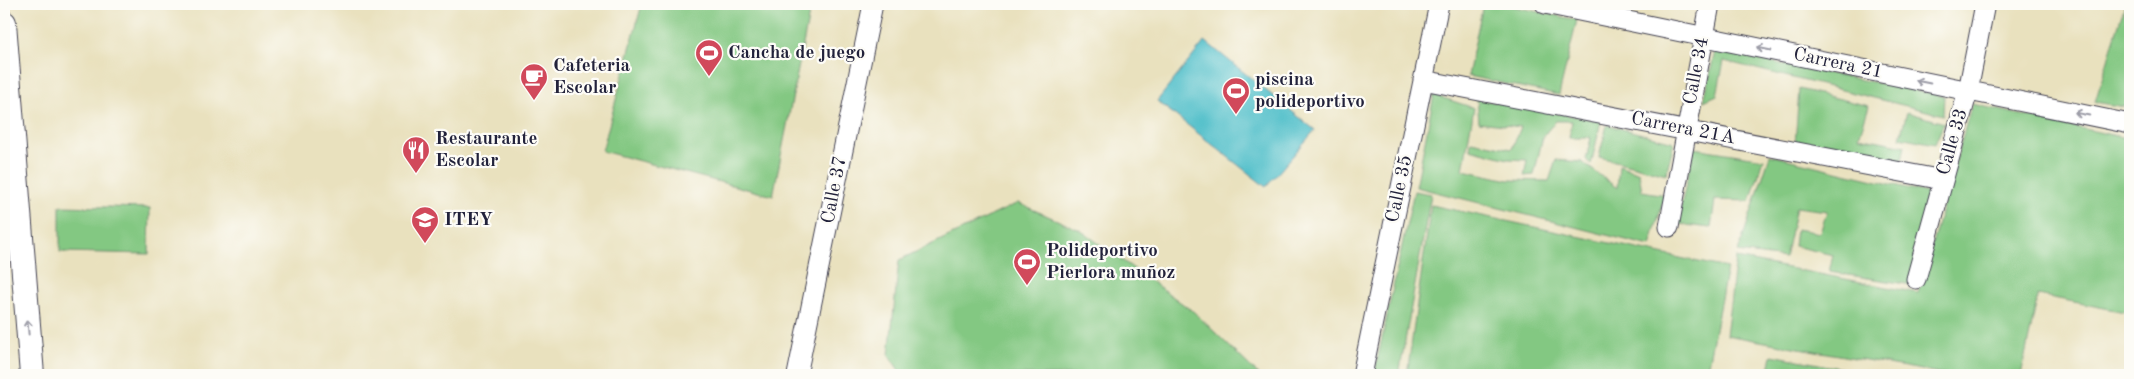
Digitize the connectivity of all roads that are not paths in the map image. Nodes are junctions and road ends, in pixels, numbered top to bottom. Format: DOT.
graph roads {
  1 [pos="872,4"];
  2 [pos="1438,4"];
  3 [pos="1545,4"];
  4 [pos="1710,4"];
  5 [pos="1985,4"];
  6 [pos="4,23"];
  7 [pos="1704,36"];
  8 [pos="1423,80"];
  9 [pos="1968,91"];
  10 [pos="2130,124"];
  11 [pos="1686,130"];
  12 [pos="1943,180"];
  13 [pos="1669,227"];
  14 [pos="1916,279"];
  15 [pos="32,375"];
  16 [pos="797,375"];
  17 [pos="1362,375"];
  1 -- 16 [label="street, Calle 37"];
  2 -- 8 [label="street, Calle 35"];
  3 -- 7 [label="street, Carrera 21"];
  4 -- 7 [label="street, Calle 34"];
  5 -- 9 [label="street, Calle 33"];
  15 -- 6 [label="main road, one-way"];
  9 -- 7 [label="street, Carrera 21, one-way"];
  7 -- 11 [label="street, Calle 34"];
  8 -- 11 [label="street, Carrera 21A"];
  8 -- 17 [label="street, Calle 35"];
  10 -- 9 [label="street, Carrera 21, one-way"];
  9 -- 12 [label="street, Calle 33"];
  11 -- 12 [label="street, Carrera 21A"];
  11 -- 13 [label="street, Calle 34"];
  12 -- 14 [label="street, Calle 33"];
}
